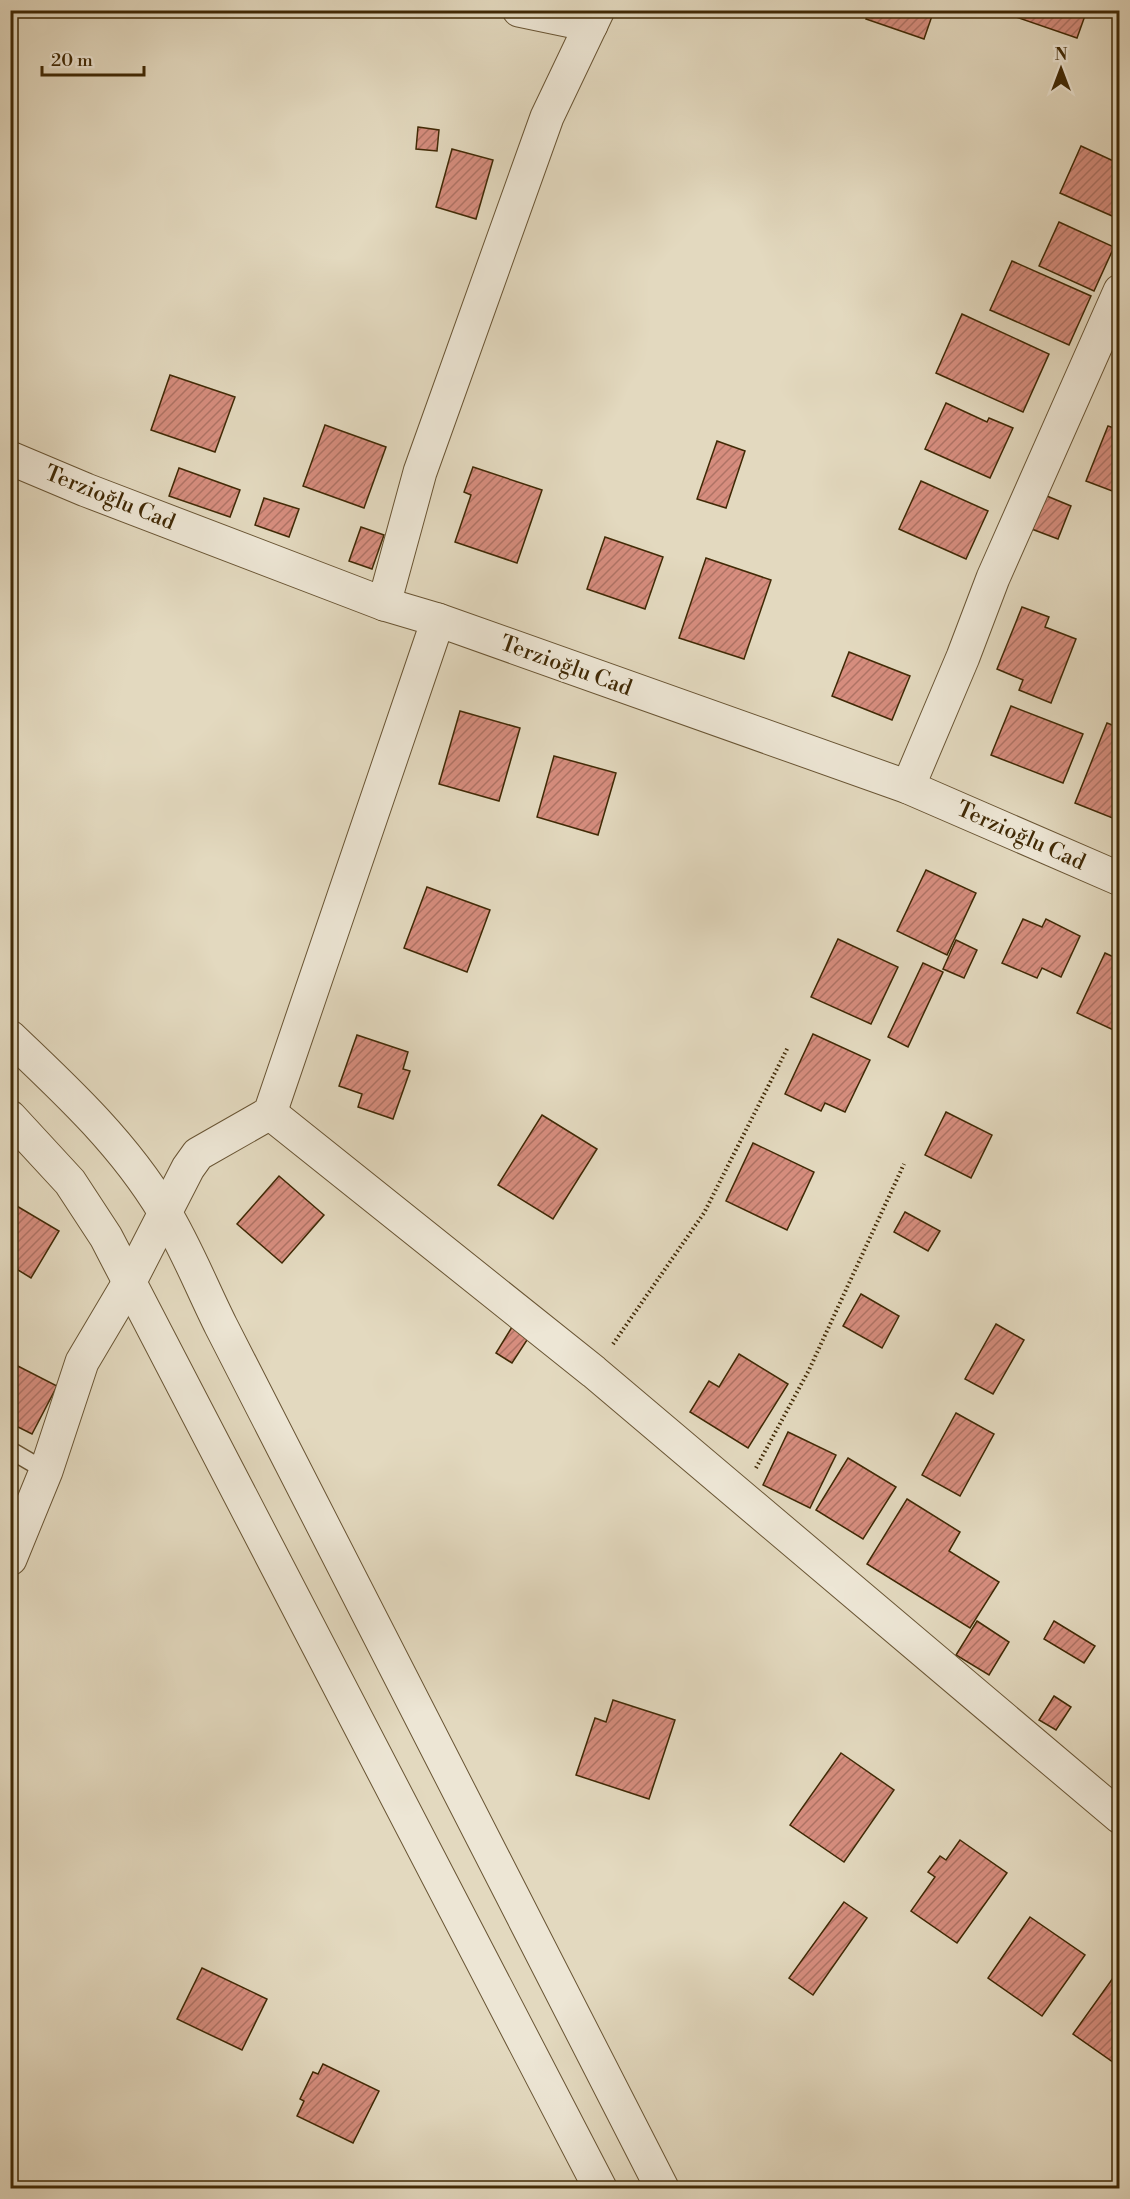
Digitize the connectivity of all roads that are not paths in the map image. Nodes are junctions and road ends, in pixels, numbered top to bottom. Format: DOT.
graph roads {
  1 [pos="519,10"];
  2 [pos="595,18"];
  3 [pos="1119,291"];
  4 [pos="10,458"];
  5 [pos="384,604"];
  6 [pos="438,620"];
  7 [pos="908,787"];
  8 [pos="1119,879"];
  9 [pos="10,1037"];
  10 [pos="270,1113"];
  11 [pos="10,1117"];
  12 [pos="165,1212"];
  13 [pos="130,1281"];
  14 [pos="10,1450"];
  15 [pos="46,1471"];
  16 [pos="10,1559"];
  17 [pos="1119,1817"];
  18 [pos="600,2188"];
  19 [pos="662,2188"];
  1 -- 2 [label="street"];
  2 -- 5 [label="street"];
  3 -- 7 [label="street"];
  4 -- 5 [label="street, Terzioğlu Cad"];
  5 -- 6 [label="street, Terzioğlu Cad"];
  6 -- 7 [label="street, Terzioğlu Cad"];
  6 -- 10 [label="street"];
  7 -- 8 [label="street, Terzioğlu Cad"];
  9 -- 12 [label="street"];
  10 -- 12 [label="street"];
  10 -- 17 [label="street"];
  11 -- 13 [label="street"];
  12 -- 13 [label="street"];
  12 -- 19 [label="street"];
  13 -- 15 [label="street"];
  13 -- 18 [label="street"];
  14 -- 15 [label="lane"];
  15 -- 16 [label="street"];
}
